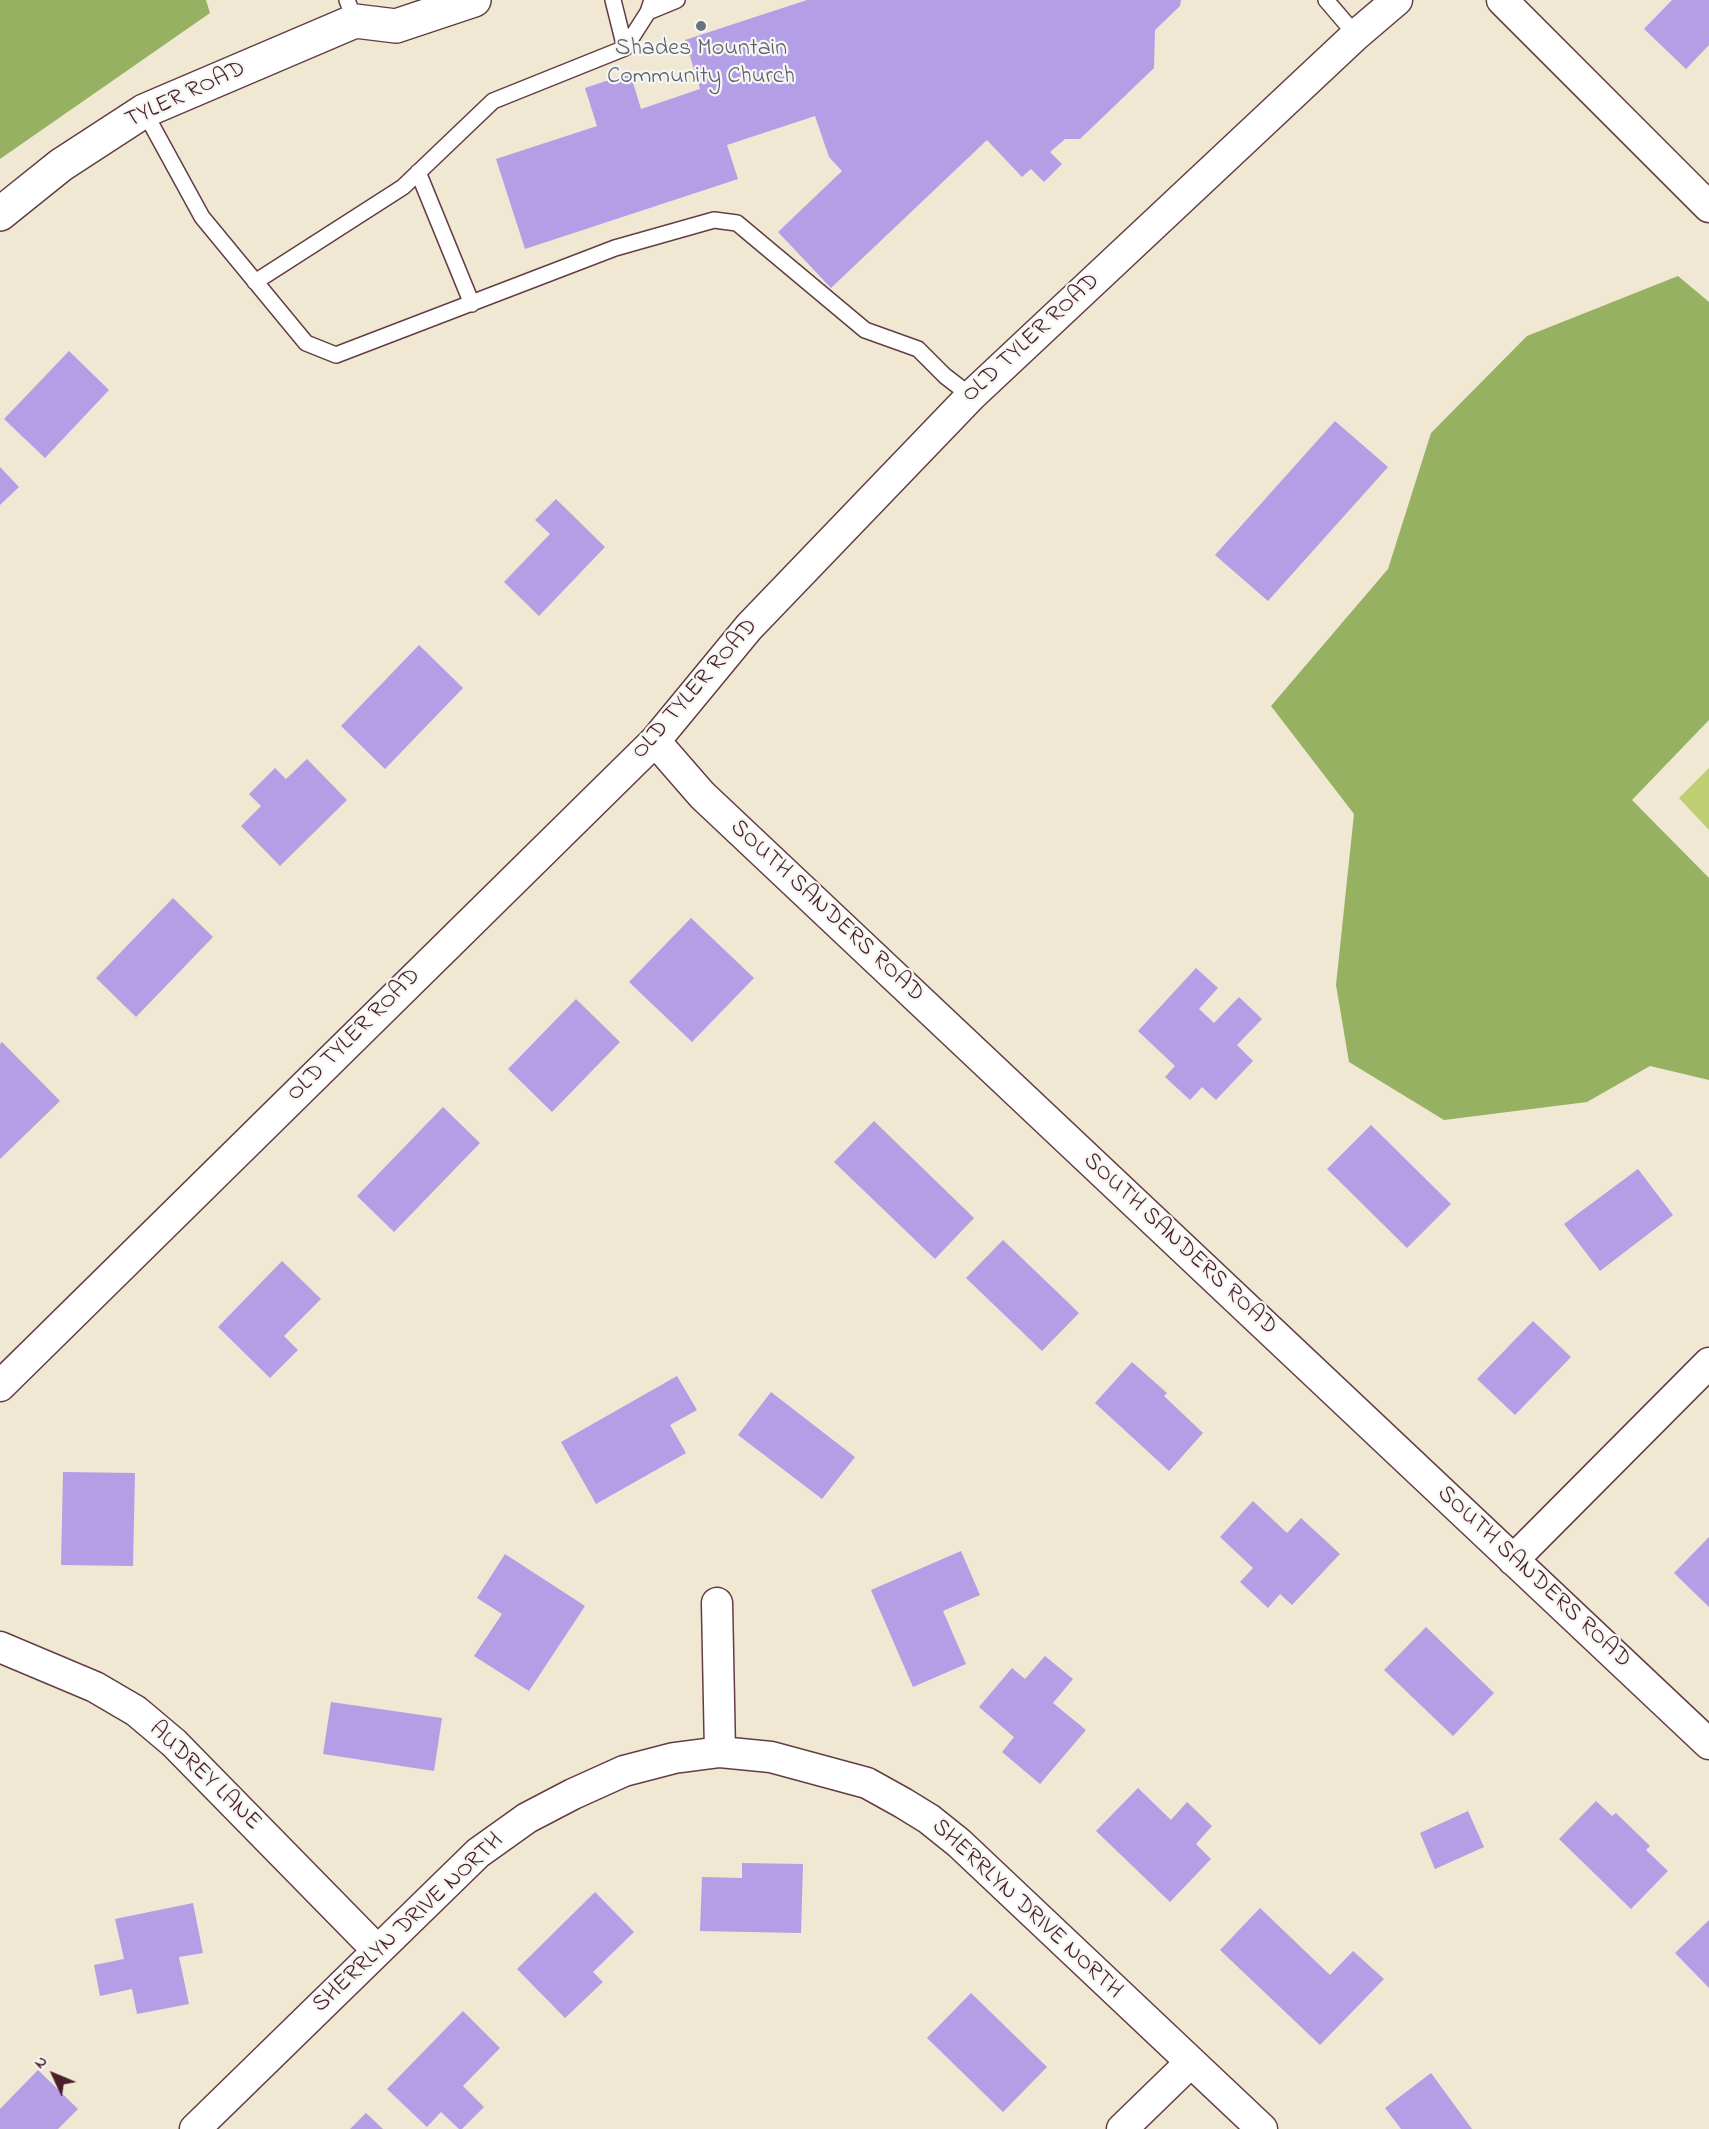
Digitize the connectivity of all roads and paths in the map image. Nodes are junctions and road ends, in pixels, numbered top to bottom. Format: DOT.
graph roads {
  1 [pos="474,0"];
  2 [pos="613,0"];
  3 [pos="677,0"];
  4 [pos="1326,0"];
  5 [pos="1397,0"];
  6 [pos="1502,0"];
  7 [pos="650,6"];
  8 [pos="357,7"];
  9 [pos="1356,35"];
  10 [pos="625,48"];
  11 [pos="144,111"];
  12 [pos="418,172"];
  13 [pos="1709,207"];
  14 [pos="0,214"];
  15 [pos="255,282"];
  16 [pos="472,304"];
  17 [pos="971,396"];
  18 [pos="655,741"];
  19 [pos="1709,1363"];
  20 [pos="0,1386"];
  21 [pos="1514,1560"];
  22 [pos="717,1604"];
  23 [pos="0,1647"];
  24 [pos="1709,1744"];
  25 [pos="720,1752"];
  26 [pos="377,1950"];
  27 [pos="1190,2063"];
  28 [pos="195,2129"];
  29 [pos="1122,2129"];
  30 [pos="1262,2129"];
  1 -- 8 [label="street, TYLER ROAD"];
  2 -- 10 [label="lane"];
  3 -- 7 [label="lane"];
  4 -- 9 [label="lane"];
  5 -- 9 [label="street, OLD TYLER ROAD"];
  6 -- 13 [label="street"];
  7 -- 10 [label="lane"];
  8 -- 11 [label="street, TYLER ROAD"];
  9 -- 17 [label="street, OLD TYLER ROAD"];
  10 -- 12 [label="lane"];
  11 -- 14 [label="street, TYLER ROAD"];
  11 -- 15 [label="lane"];
  12 -- 15 [label="lane"];
  12 -- 16 [label="lane"];
  15 -- 16 [label="lane"];
  16 -- 17 [label="lane"];
  17 -- 18 [label="street, OLD TYLER ROAD"];
  18 -- 20 [label="street, OLD TYLER ROAD"];
  18 -- 21 [label="street, SOUTH SANDERS ROAD"];
  19 -- 21 [label="street"];
  21 -- 24 [label="street, SOUTH SANDERS ROAD"];
  22 -- 25 [label="street"];
  23 -- 26 [label="street, AUDREY LANE"];
  25 -- 26 [label="street, SHERRLYN DRIVE NORTH"];
  25 -- 27 [label="street, SHERRLYN DRIVE NORTH"];
  26 -- 28 [label="street, SHERRLYN DRIVE NORTH"];
  27 -- 29 [label="street"];
  27 -- 30 [label="street, SHERRLYN DRIVE NORTH"];
}
